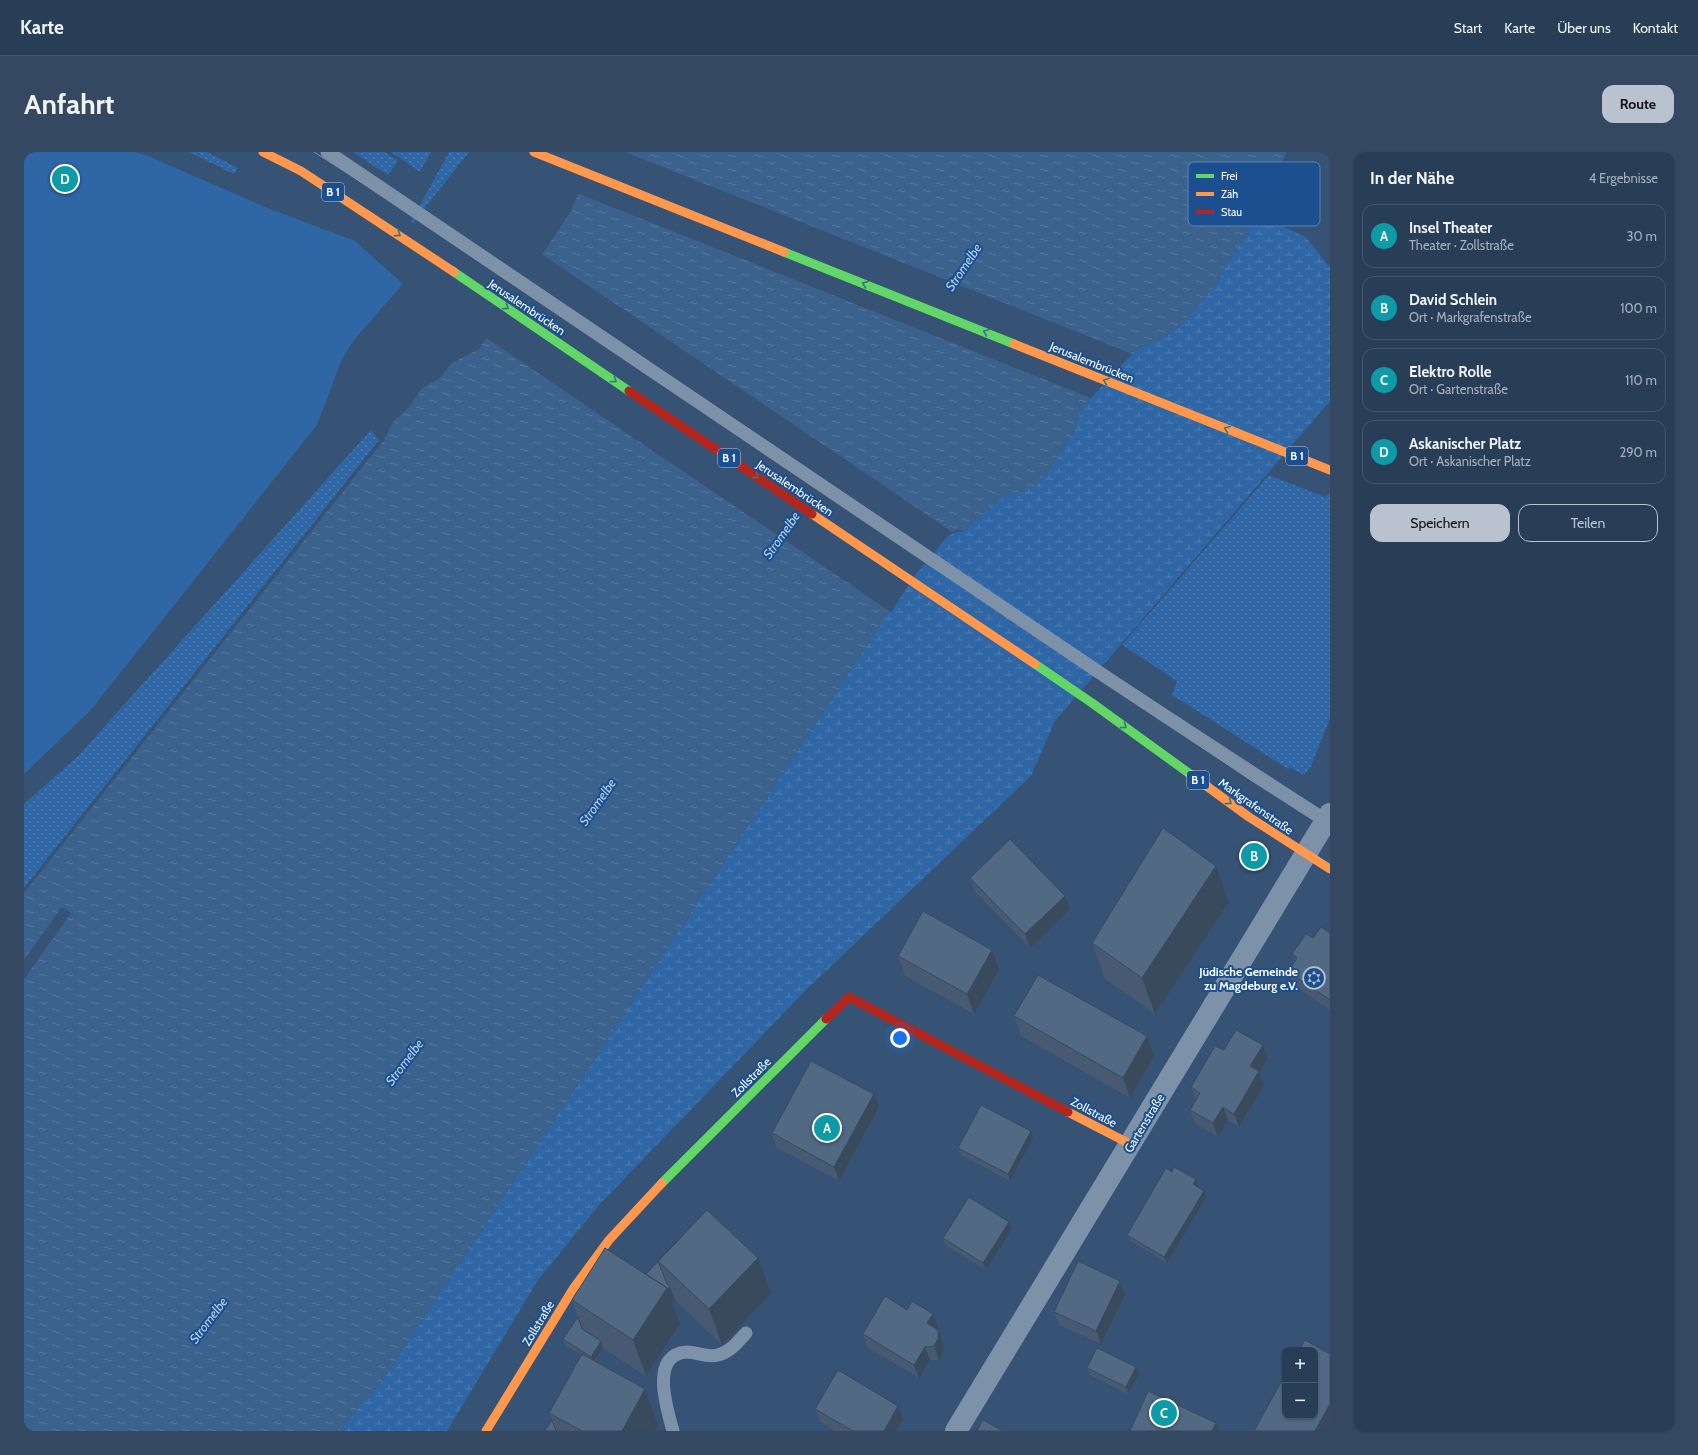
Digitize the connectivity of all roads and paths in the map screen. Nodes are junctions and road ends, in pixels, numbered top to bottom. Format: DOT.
graph roads {
  1 [pos="263,152"];
  2 [pos="327,152"];
  3 [pos="534,152"];
  4 [pos="1330,470"];
  5 [pos="1092,703"];
  6 [pos="1329,819"];
  7 [pos="1306,854"];
  8 [pos="1330,869"];
  9 [pos="1130,1144"];
  10 [pos="746,1333"];
  11 [pos="486,1431"];
  12 [pos="673,1431"];
  13 [pos="956,1431"];
  1 -- 5 [label="main road, Jerusalembrücken / B 1, one-way"];
  2 -- 6 [label="lane"];
  4 -- 3 [label="main road, Jerusalembrücken / B 1, one-way"];
  5 -- 7 [label="main road, Markgrafenstraße / B 1, one-way"];
  6 -- 7 [label="street, Gartenstraße"];
  7 -- 8 [label="main road, Markgrafenstraße / B 1"];
  7 -- 9 [label="street, Gartenstraße"];
  9 -- 11 [label="main road, Zollstraße"];
  9 -- 13 [label="street, Gartenstraße"];
  10 -- 12 [label="lane"];
}
